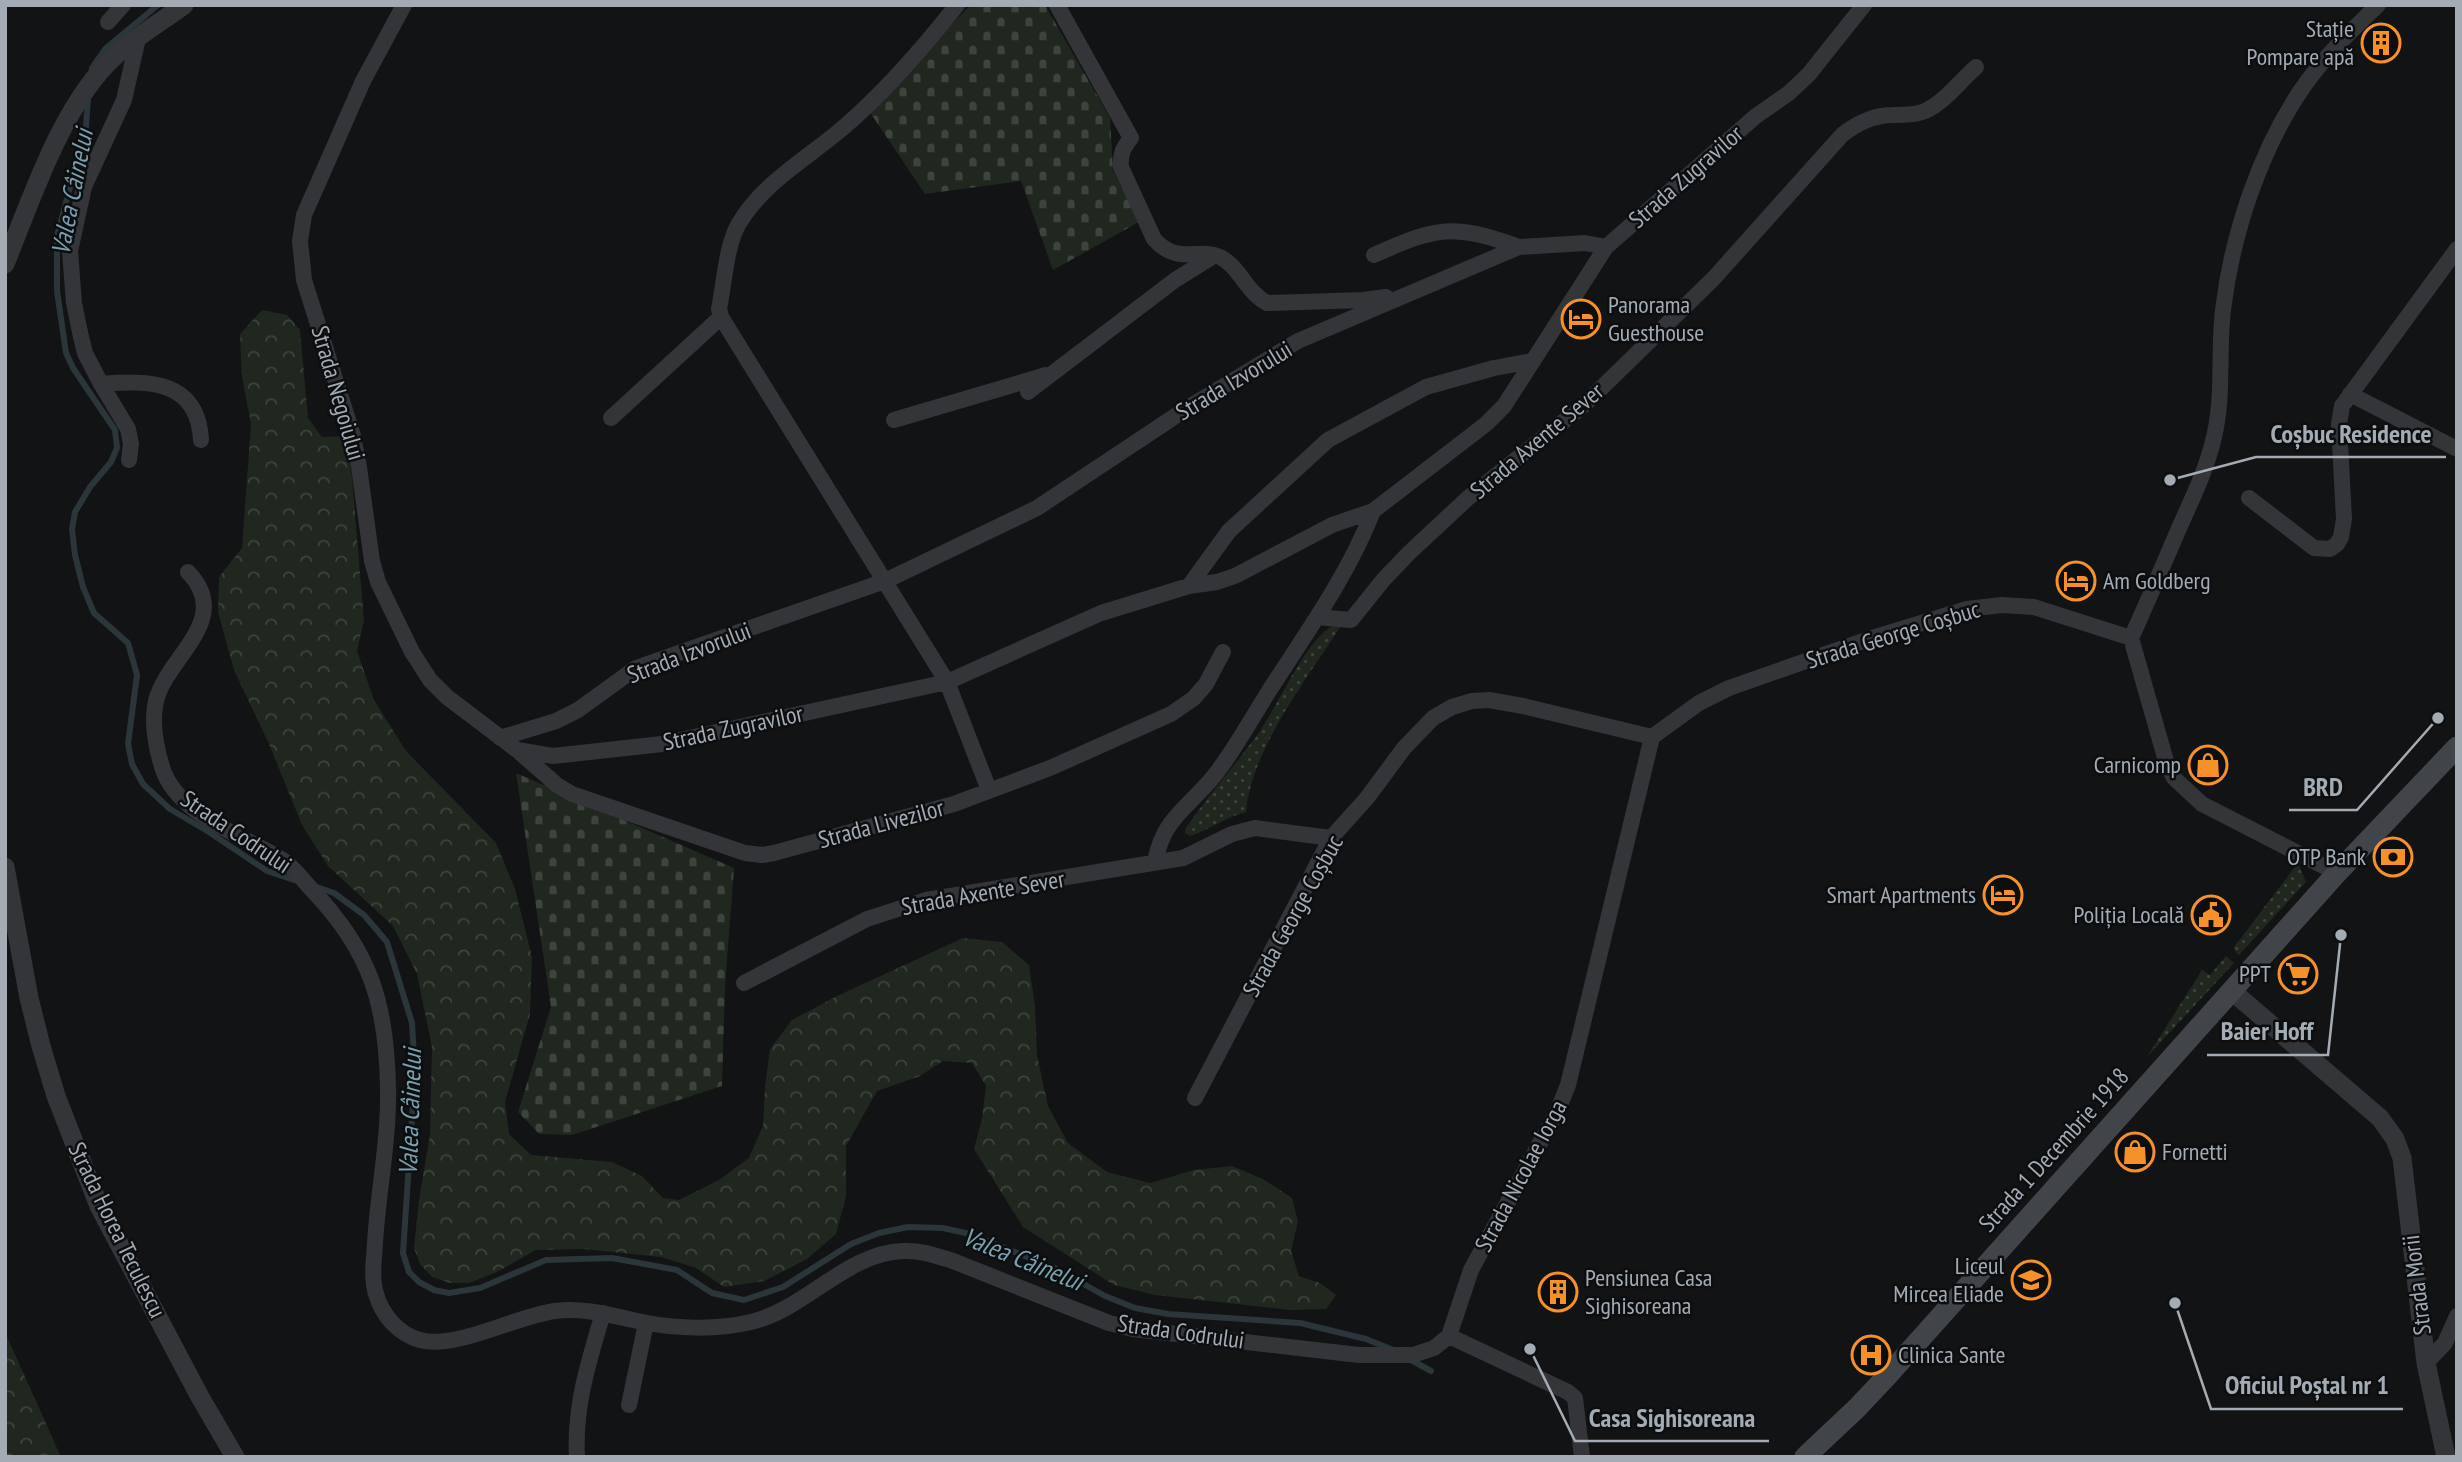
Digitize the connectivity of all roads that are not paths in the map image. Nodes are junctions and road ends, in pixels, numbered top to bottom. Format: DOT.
graph roads {
  1 [pos="123,5"];
  2 [pos="184,5"];
  3 [pos="404,5"];
  4 [pos="957,5"];
  5 [pos="1057,5"];
  6 [pos="2378,5"];
  7 [pos="1860,7"];
  8 [pos="108,22"];
  9 [pos="138,38"];
  10 [pos="1976,67"];
  11 [pos="1518,247"];
  12 [pos="1606,247"];
  13 [pos="2455,254"];
  14 [pos="1214,255"];
  15 [pos="1374,256"];
  16 [pos="5,264"];
  17 [pos="1406,294"];
  18 [pos="721,317"];
  19 [pos="1532,361"];
  20 [pos="1052,373"];
  21 [pos="101,384"];
  22 [pos="1028,392"];
  23 [pos="2350,394"];
  24 [pos="611,418"];
  25 [pos="894,420"];
  26 [pos="201,440"];
  27 [pos="2457,449"];
  28 [pos="129,460"];
  29 [pos="2249,498"];
  30 [pos="1373,511"];
  31 [pos="188,572"];
  32 [pos="885,581"];
  33 [pos="1189,586"];
  34 [pos="1317,617"];
  35 [pos="2131,638"];
  36 [pos="1223,652"];
  37 [pos="947,682"];
  38 [pos="1652,737"];
  39 [pos="500,738"];
  40 [pos="2457,747"];
  41 [pos="517,750"];
  42 [pos="989,790"];
  43 [pos="1331,838"];
  44 [pos="1155,862"];
  45 [pos="5,867"];
  46 [pos="2337,873"];
  47 [pos="744,983"];
  48 [pos="2233,992"];
  49 [pos="1195,1098"];
  50 [pos="603,1313"];
  51 [pos="2457,1316"];
  52 [pos="646,1323"];
  53 [pos="1449,1336"];
  54 [pos="2426,1363"];
  55 [pos="629,1405"];
  56 [pos="234,1457"];
  57 [pos="578,1457"];
  58 [pos="1582,1457"];
  59 [pos="1805,1457"];
  60 [pos="2446,1457"];
  1 -- 8 [label="street"];
  2 -- 9 [label="street"];
  3 -- 39 [label="street, Strada Negoiului"];
  4 -- 18 [label="street"];
  5 -- 14 [label="street"];
  6 -- 35 [label="street"];
  7 -- 12 [label="street, Strada Zugravilor"];
  9 -- 16 [label="street"];
  9 -- 21 [label="street"];
  10 -- 34 [label="street, Strada Axente Sever"];
  11 -- 12 [label="street, Strada Izvorului"];
  11 -- 15 [label="street"];
  11 -- 17 [label="street, Strada Izvorului"];
  12 -- 19 [label="street, Strada Zugravilor"];
  13 -- 23 [label="street"];
  14 -- 17 [label="street"];
  14 -- 20 [label="street"];
  17 -- 32 [label="street, Strada Izvorului"];
  18 -- 24 [label="street"];
  18 -- 32 [label="street"];
  19 -- 30 [label="street, Strada Zugravilor"];
  19 -- 33 [label="street"];
  20 -- 22 [label="street"];
  20 -- 25 [label="street"];
  21 -- 26 [label="street"];
  21 -- 28 [label="street"];
  23 -- 27 [label="street"];
  23 -- 29 [label="street"];
  30 -- 33 [label="street, Strada Zugravilor"];
  30 -- 34 [label="street, Strada Zugravilor"];
  31 -- 50 [label="street, Strada Codrului"];
  32 -- 37 [label="street"];
  32 -- 39 [label="street, Strada Izvorului"];
  33 -- 37 [label="street, Strada Zugravilor"];
  34 -- 44 [label="street"];
  35 -- 38 [label="street, Strada George Coșbuc"];
  35 -- 46 [label="street"];
  36 -- 42 [label="street, Strada Livezilor"];
  37 -- 41 [label="street, Strada Zugravilor"];
  37 -- 42 [label="street"];
  38 -- 43 [label="street, Strada George Coșbuc"];
  38 -- 53 [label="street, Strada Nicolae Iorga"];
  39 -- 41 [label="street, Strada Negoiului"];
  40 -- 46 [label="main road, Strada 1 Decembrie 1918"];
  41 -- 42 [label="street, Strada Livezilor"];
  43 -- 44 [label="street, Strada Axente Sever"];
  43 -- 49 [label="street, Strada George Coșbuc"];
  44 -- 47 [label="street, Strada Axente Sever"];
  45 -- 56 [label="street, Strada Horea Teculescu"];
  46 -- 48 [label="main road, Strada 1 Decembrie 1918"];
  48 -- 54 [label="street, Strada Morii"];
  48 -- 59 [label="main road, Strada 1 Decembrie 1918"];
  50 -- 52 [label="street, Strada Codrului"];
  50 -- 57 [label="street"];
  51 -- 54 [label="street"];
  52 -- 53 [label="street, Strada Codrului"];
  52 -- 55 [label="street"];
  53 -- 58 [label="street"];
  54 -- 60 [label="street, Strada Morii"];
}
